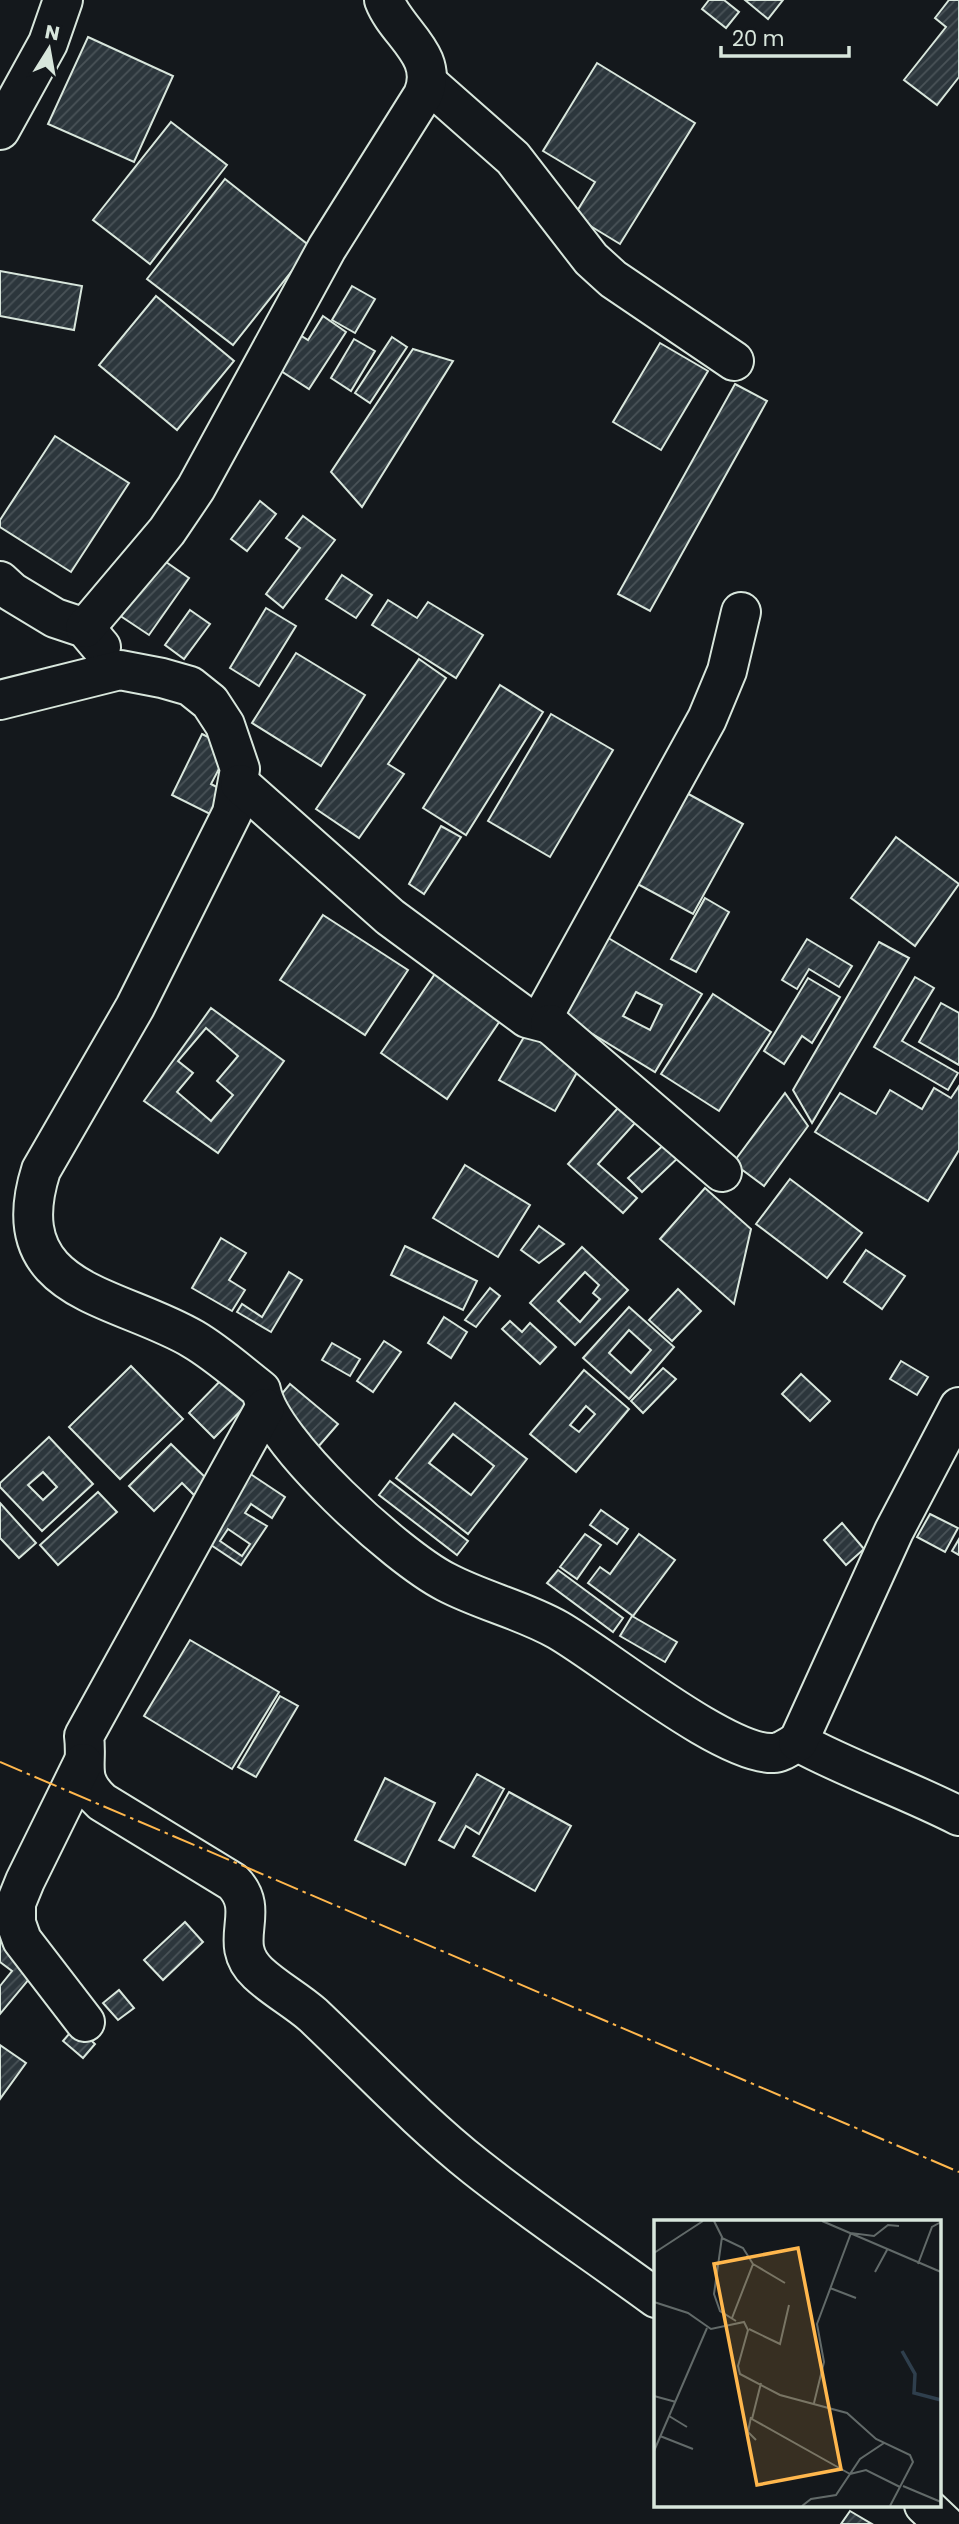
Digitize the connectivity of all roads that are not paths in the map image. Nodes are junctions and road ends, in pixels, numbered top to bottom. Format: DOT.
graph roads {
  1 [pos="63,0"];
  2 [pos="384,0"];
  3 [pos="428,83"];
  4 [pos="0,131"];
  5 [pos="734,361"];
  6 [pos="0,581"];
  7 [pos="741,612"];
  8 [pos="85,628"];
  9 [pos="120,670"];
  10 [pos="0,700"];
  11 [pos="240,784"];
  12 [pos="550,1024"];
  13 [pos="722,1171"];
  14 [pos="959,1407"];
  15 [pos="265,1408"];
  16 [pos="798,1742"];
  17 [pos="83,1763"];
  18 [pos="959,1815"];
  19 [pos="85,2022"];
  20 [pos="654,2297"];
  21 [pos="925,2506"];
  22 [pos="944,2524"];
  1 -- 4 [label="street"];
  2 -- 3 [label="street"];
  3 -- 5 [label="street"];
  3 -- 8 [label="street"];
  6 -- 8 [label="street"];
  7 -- 12 [label="street"];
  8 -- 9 [label="street"];
  9 -- 10 [label="street"];
  9 -- 11 [label="street"];
  11 -- 12 [label="street"];
  11 -- 15 [label="street"];
  12 -- 13 [label="street"];
  14 -- 16 [label="street"];
  15 -- 16 [label="street"];
  15 -- 17 [label="street"];
  16 -- 18 [label="street"];
  17 -- 19 [label="street"];
  17 -- 20 [label="street"];
  21 -- 22 [label="street"];
}
